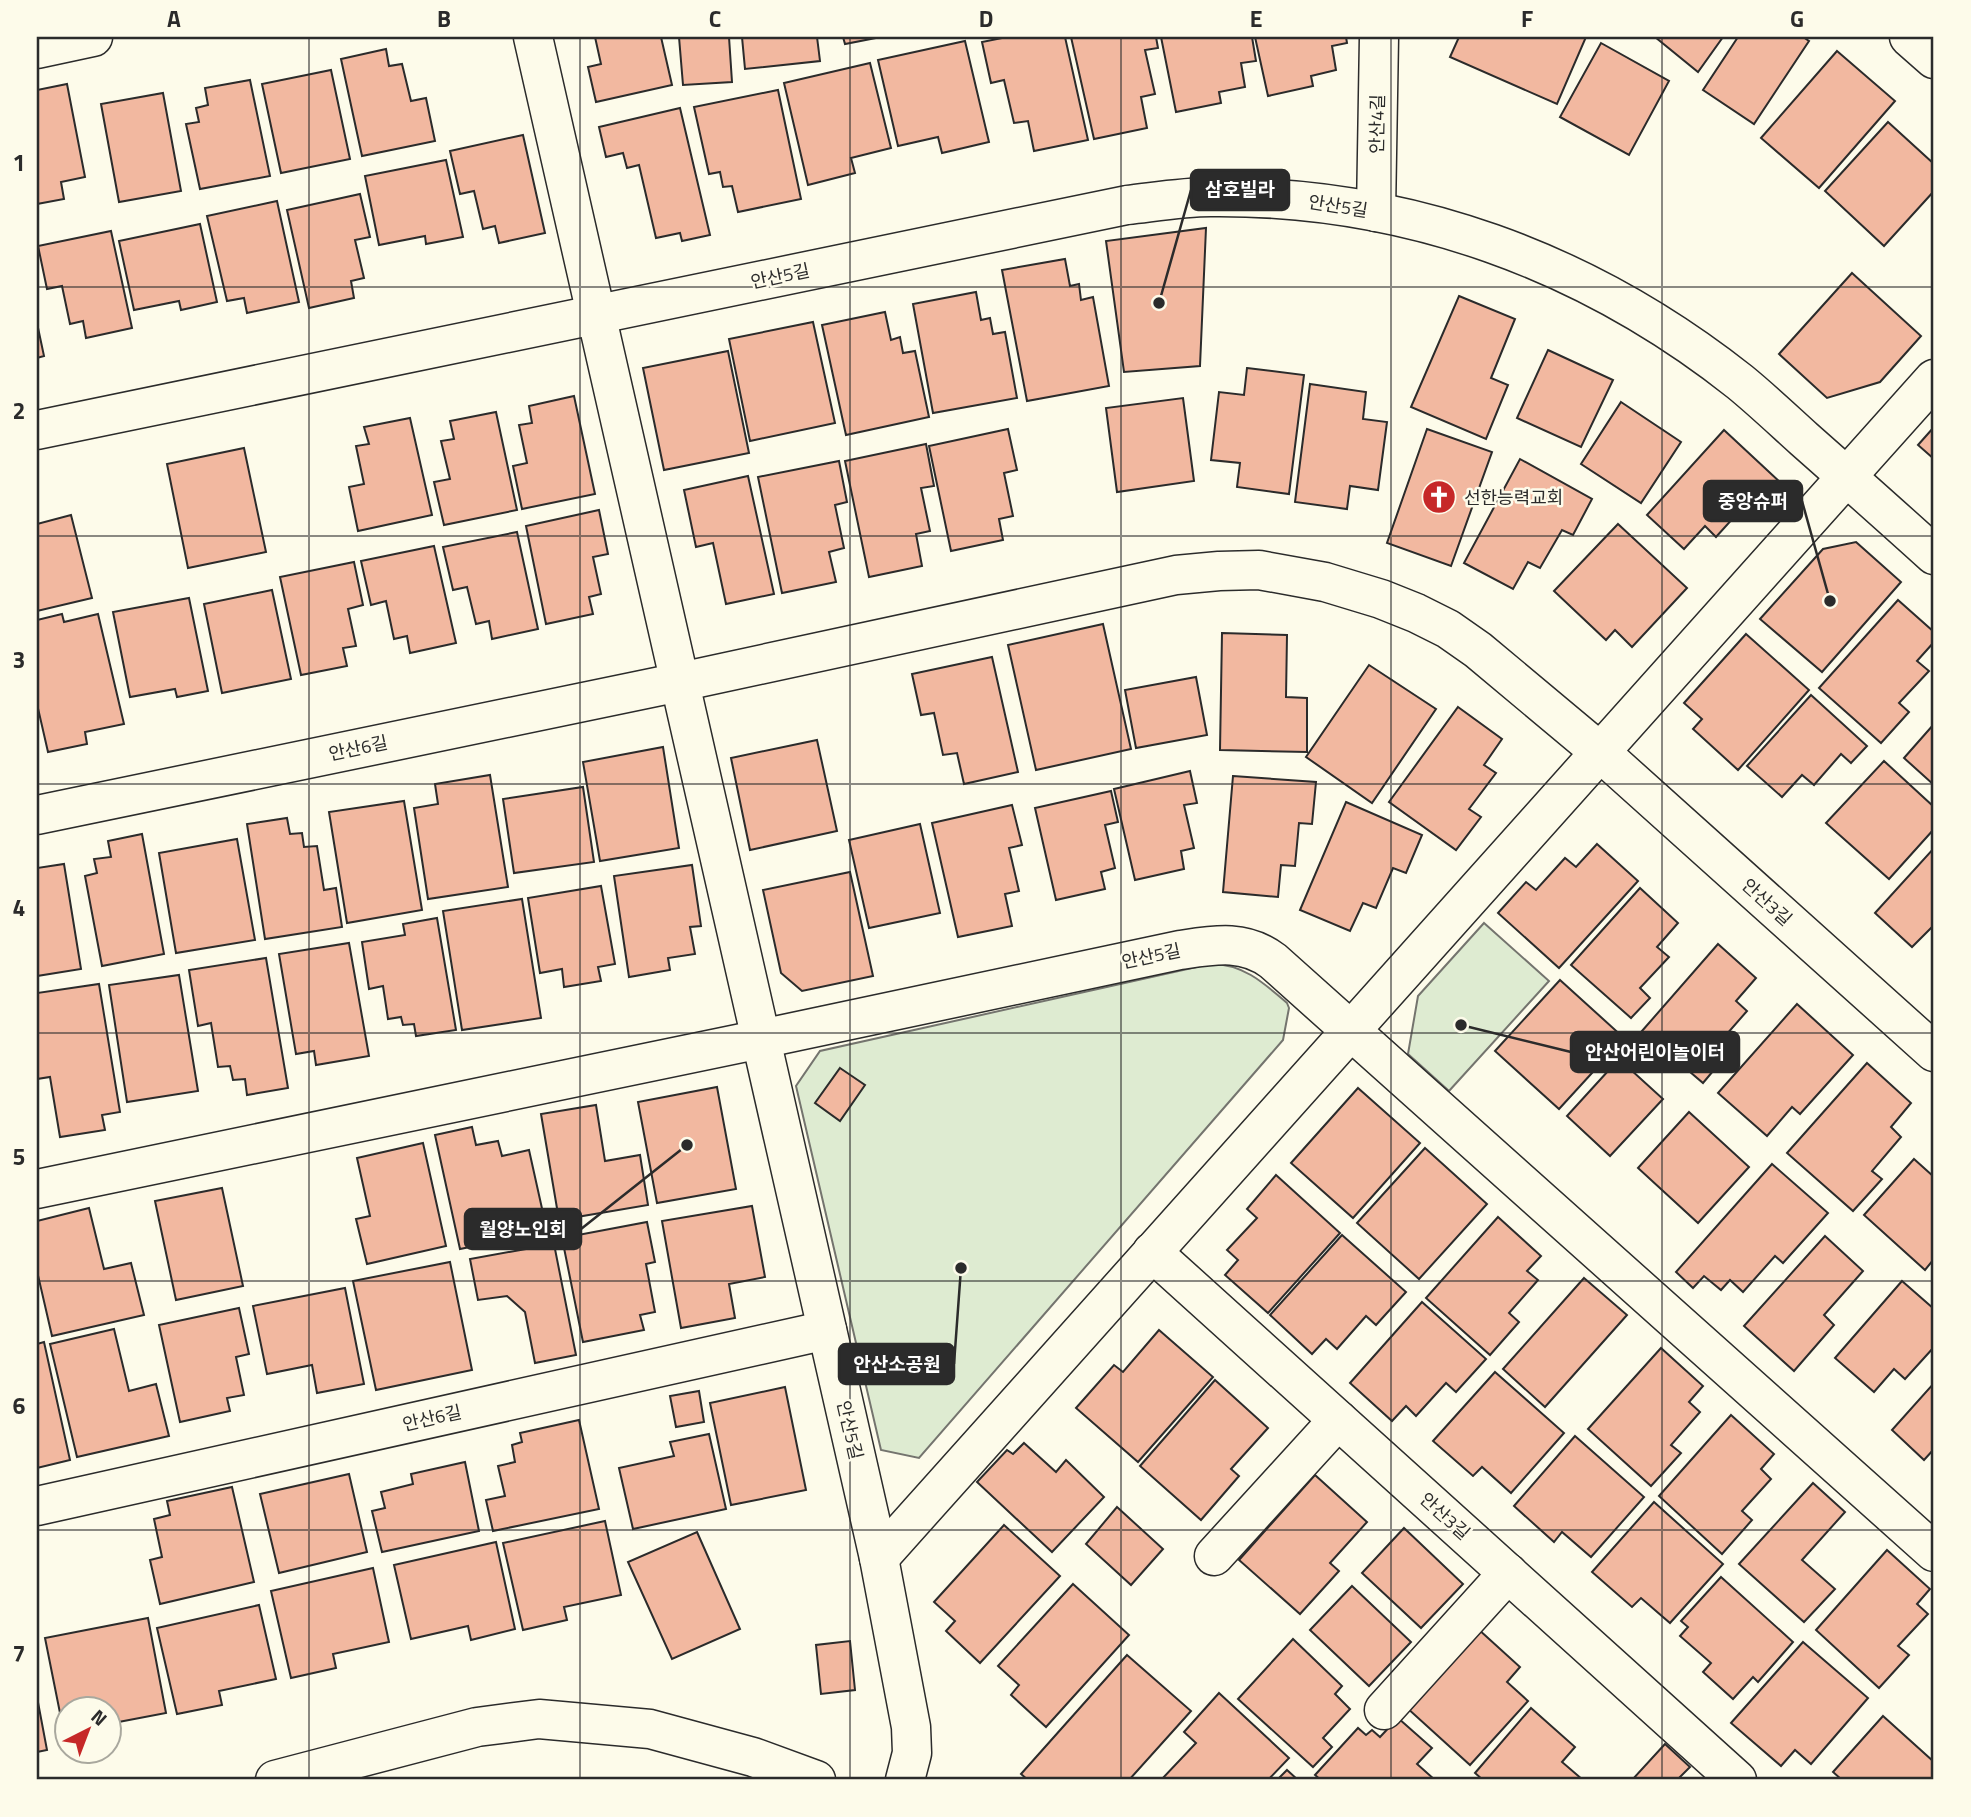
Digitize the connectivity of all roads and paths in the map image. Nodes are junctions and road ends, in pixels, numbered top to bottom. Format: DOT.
graph roads {
  1 [pos="93,37"];
  2 [pos="533,37"];
  3 [pos="1379,37"];
  4 [pos="1909,37"];
  5 [pos="37,49"];
  6 [pos="1934,59"];
  7 [pos="1376,212"];
  8 [pos="597,314"];
  9 [pos="1934,379"];
  10 [pos="37,430"];
  11 [pos="1846,477"];
  12 [pos="1934,555"];
  13 [pos="680,682"];
  14 [pos="1600,752"];
  15 [pos="37,815"];
  16 [pos="1351,1030"];
  17 [pos="761,1040"];
  18 [pos="1934,1052"];
  19 [pos="37,1189"];
  20 [pos="1152,1252"];
  21 [pos="827,1329"];
  22 [pos="1338,1420"];
  23 [pos="37,1506"];
  24 [pos="1934,1552"];
  25 [pos="1214,1556"];
  26 [pos="879,1558"];
  27 [pos="1508,1573"];
  28 [pos="1384,1710"];
  29 [pos="275,1780"];
  30 [pos="816,1780"];
  31 [pos="905,1780"];
  32 [pos="1737,1780"];
  1 -- 5 [label="street"];
  2 -- 8 [label="street, 안산5길"];
  3 -- 7 [label="street, 안산4길"];
  4 -- 6 [label="street"];
  7 -- 8 [label="street, 안산5길"];
  7 -- 11 [label="street, 안산5길"];
  8 -- 10 [label="street"];
  8 -- 13 [label="street, 안산5길"];
  9 -- 11 [label="street"];
  11 -- 12 [label="street"];
  11 -- 14 [label="street"];
  13 -- 14 [label="street"];
  13 -- 15 [label="street, 안산6길"];
  13 -- 17 [label="street, 안산5길"];
  14 -- 16 [label="street"];
  14 -- 18 [label="street, 안산3길"];
  16 -- 17 [label="street, 안산5길"];
  16 -- 20 [label="street"];
  16 -- 24 [label="street"];
  17 -- 19 [label="street"];
  17 -- 21 [label="street, 안산5길"];
  20 -- 22 [label="street, 안산3길"];
  20 -- 26 [label="street"];
  21 -- 23 [label="street, 안산6길"];
  21 -- 26 [label="street, 안산5길"];
  22 -- 25 [label="street"];
  22 -- 27 [label="street, 안산3길"];
  26 -- 31 [label="street, 안산5길"];
  27 -- 28 [label="street"];
  27 -- 32 [label="street, 안산3길"];
  29 -- 30 [label="street"];
}
